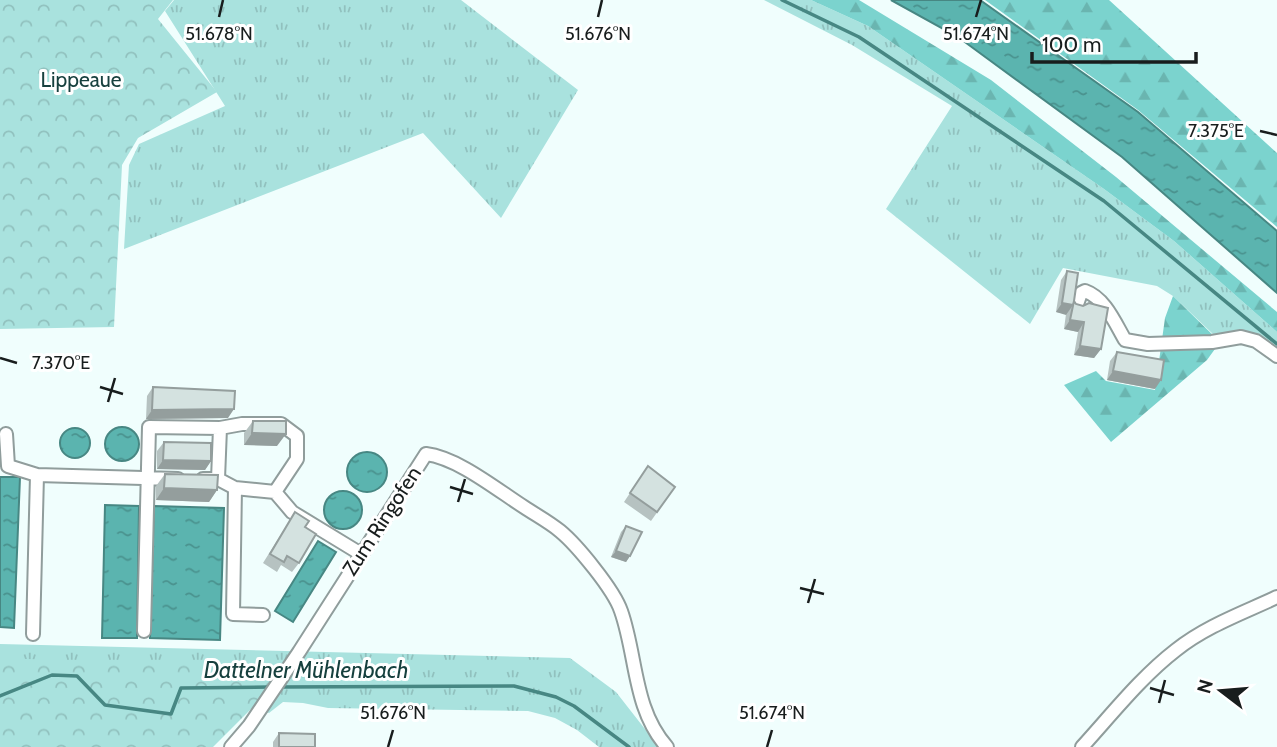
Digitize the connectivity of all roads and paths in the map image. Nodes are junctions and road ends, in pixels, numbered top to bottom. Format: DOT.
graph roads {
  1 [pos="1076,307"];
  2 [pos="1277,356"];
  3 [pos="220,428"];
  4 [pos="6,434"];
  5 [pos="37,475"];
  6 [pos="146,478"];
  7 [pos="218,479"];
  8 [pos="235,488"];
  9 [pos="275,492"];
  10 [pos="361,554"];
  11 [pos="1277,597"];
  12 [pos="263,615"];
  13 [pos="144,631"];
  14 [pos="33,634"];
  15 [pos="232,747"];
  16 [pos="667,747"];
  17 [pos="1082,747"];
  1 -- 2 [label="street"];
  3 -- 6 [label="street"];
  3 -- 7 [label="street"];
  3 -- 9 [label="street"];
  4 -- 5 [label="street"];
  5 -- 6 [label="street"];
  5 -- 14 [label="street"];
  6 -- 7 [label="street"];
  6 -- 13 [label="street"];
  7 -- 8 [label="street"];
  8 -- 9 [label="street"];
  8 -- 12 [label="street"];
  9 -- 10 [label="street"];
  10 -- 15 [label="street, Zum Ringofen"];
  10 -- 16 [label="street, Zum Ringofen"];
  11 -- 17 [label="street"];
}
